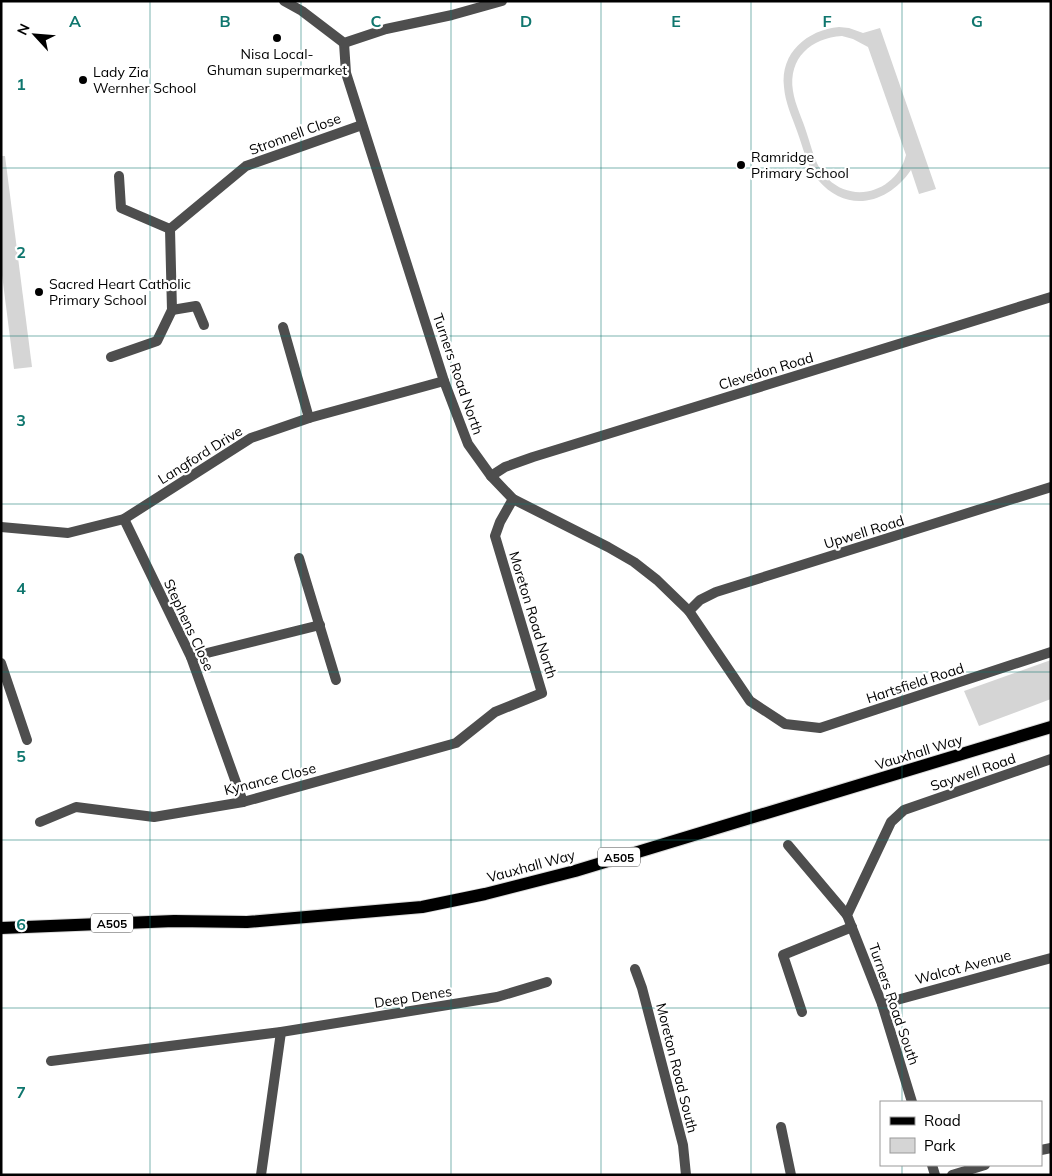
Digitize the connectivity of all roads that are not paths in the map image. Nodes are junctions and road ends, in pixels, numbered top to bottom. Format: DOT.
graph roads {
  1 [pos="284,1"];
  2 [pos="502,1"];
  3 [pos="344,42"];
  4 [pos="362,125"];
  5 [pos="119,176"];
  6 [pos="170,229"];
  7 [pos="1051,297"];
  8 [pos="172,310"];
  9 [pos="204,325"];
  10 [pos="283,327"];
  11 [pos="111,357"];
  12 [pos="444,380"];
  13 [pos="309,418"];
  14 [pos="491,476"];
  15 [pos="1051,488"];
  16 [pos="513,499"];
  17 [pos="124,519"];
  18 [pos="1,527"];
  19 [pos="299,558"];
  20 [pos="689,611"];
  21 [pos="320,625"];
  22 [pos="1051,652"];
  23 [pos="191,657"];
  24 [pos="1,663"];
  25 [pos="336,680"];
  26 [pos="495,712"];
  27 [pos="785,724"];
  28 [pos="1051,727"];
  29 [pos="28,740"];
  30 [pos="1051,759"];
  31 [pos="243,802"];
  32 [pos="40,822"];
  33 [pos="788,846"];
  34 [pos="847,915"];
  35 [pos="852,927"];
  36 [pos="1,928"];
  37 [pos="1051,958"];
  38 [pos="635,969"];
  39 [pos="547,982"];
  40 [pos="882,1004"];
  41 [pos="802,1012"];
  42 [pos="281,1032"];
  43 [pos="51,1061"];
  44 [pos="912,1101"];
  45 [pos="781,1127"];
  46 [pos="982,1166"];
  47 [pos="261,1175"];
  48 [pos="686,1175"];
  49 [pos="791,1175"];
  50 [pos="952,1175"];
  1 -- 3 [label="street"];
  2 -- 3 [label="street"];
  3 -- 4 [label="street, Turners Road North"];
  4 -- 6 [label="street, Stronnell Close"];
  4 -- 12 [label="street, Turners Road North"];
  5 -- 6 [label="street"];
  6 -- 8 [label="street"];
  7 -- 14 [label="street, Clevedon Road"];
  8 -- 9 [label="street"];
  8 -- 11 [label="street"];
  10 -- 13 [label="street"];
  12 -- 13 [label="street, Langford Drive"];
  12 -- 14 [label="street, Turners Road North"];
  13 -- 17 [label="street, Langford Drive"];
  14 -- 16 [label="street, Turners Road North"];
  15 -- 20 [label="street, Upwell Road"];
  16 -- 20 [label="street, Turners Road North"];
  16 -- 26 [label="street, Moreton Road North"];
  17 -- 18 [label="street, Langford Drive"];
  17 -- 23 [label="street, Stephens Close"];
  19 -- 21 [label="street"];
  20 -- 27 [label="street, Turners Road North"];
  21 -- 23 [label="street"];
  21 -- 25 [label="street"];
  22 -- 27 [label="street, Hartsfield Road"];
  23 -- 31 [label="street, Stephens Close"];
  24 -- 29 [label="street"];
  26 -- 31 [label="street, Kynance Close"];
  28 -- 36 [label="main road, Vauxhall Way / A505"];
  30 -- 34 [label="street, Saywell Road"];
  31 -- 32 [label="street, Kynance Close"];
  33 -- 34 [label="street, Turners Road South"];
  34 -- 35 [label="street, Turners Road South"];
  35 -- 40 [label="street, Turners Road South"];
  35 -- 41 [label="street"];
  37 -- 40 [label="street, Walcot Avenue"];
  38 -- 48 [label="street, Moreton Road South"];
  39 -- 42 [label="street, Deep Denes"];
  40 -- 44 [label="street, Turners Road South"];
  42 -- 43 [label="street, Deep Denes"];
  42 -- 47 [label="street"];
  45 -- 49 [label="street"];
  46 -- 50 [label="street"];
}
